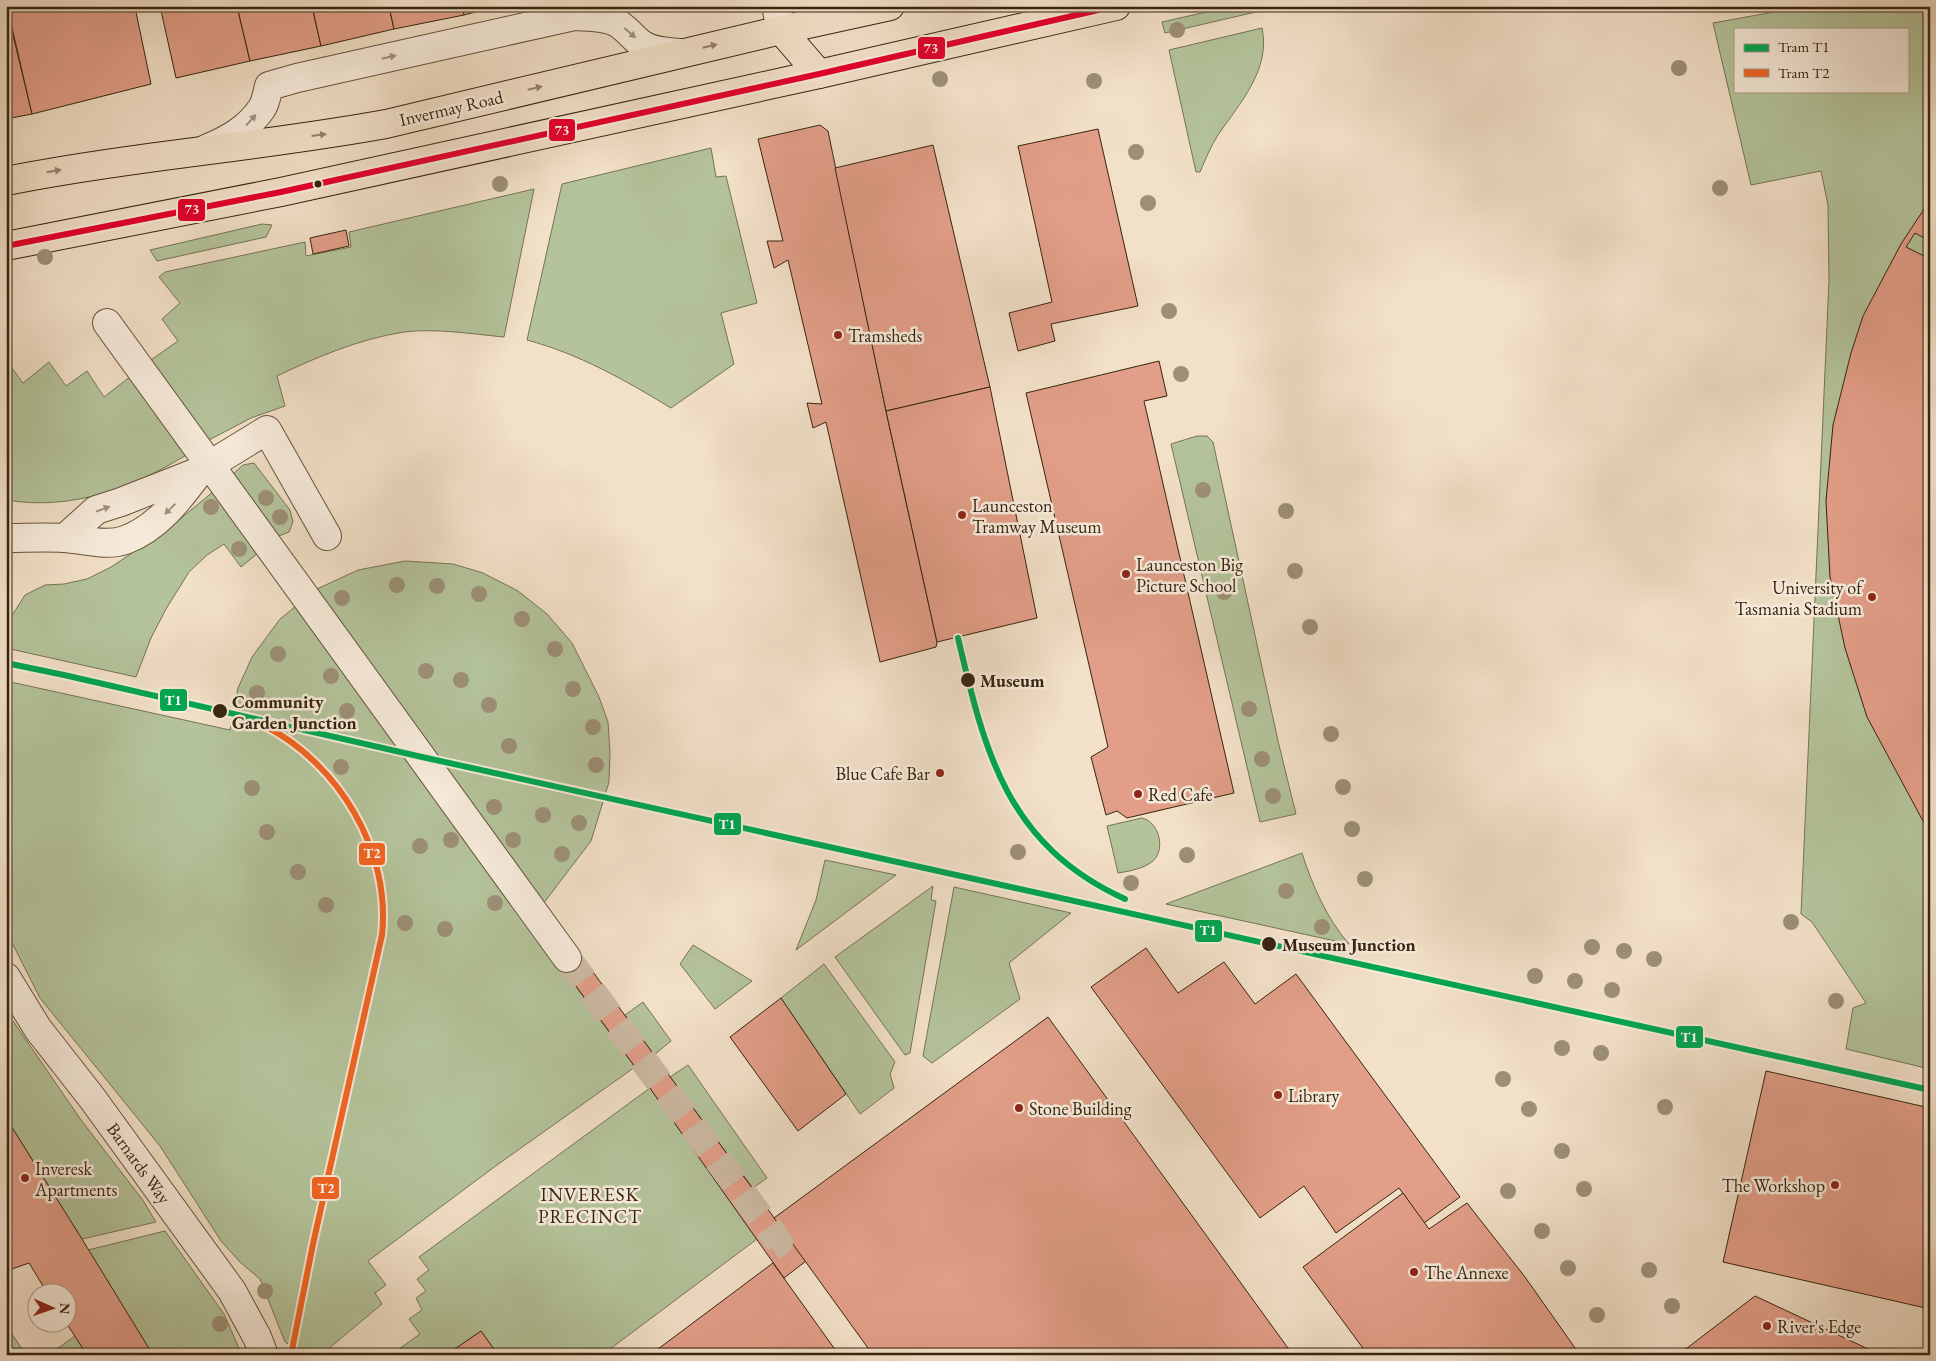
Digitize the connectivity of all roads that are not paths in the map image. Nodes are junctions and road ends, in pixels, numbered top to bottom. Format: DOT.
graph roads {
  1 [pos="1116,6"];
  2 [pos="879,7"];
  3 [pos="778,18"];
  4 [pos="681,53"];
  5 [pos="819,74"];
  6 [pos="195,153"];
  7 [pos="6,180"];
  8 [pos="6,246"];
  9 [pos="107,323"];
  10 [pos="205,467"];
  11 [pos="327,536"];
  12 [pos="6,538"];
  13 [pos="65,538"];
  14 [pos="567,958"];
  15 [pos="6,977"];
  16 [pos="264,1355"];
  1 -- 5 [label="main road"];
  2 -- 3 [label="main road, Invermay Road"];
  4 -- 3 [label="main road, Invermay Road, one-way"];
  3 -- 5 [label="main road"];
  6 -- 4 [label="main road, Invermay Road, one-way"];
  6 -- 4 [label="street, one-way"];
  5 -- 8 [label="main road"];
  7 -- 6 [label="main road, Invermay Road, one-way"];
  9 -- 10 [label="street"];
  10 -- 11 [label="street"];
  13 -- 10 [label="street, one-way"];
  10 -- 13 [label="street, one-way"];
  10 -- 14 [label="street"];
  12 -- 13 [label="street"];
  15 -- 16 [label="street, Barnards Way"];
}
